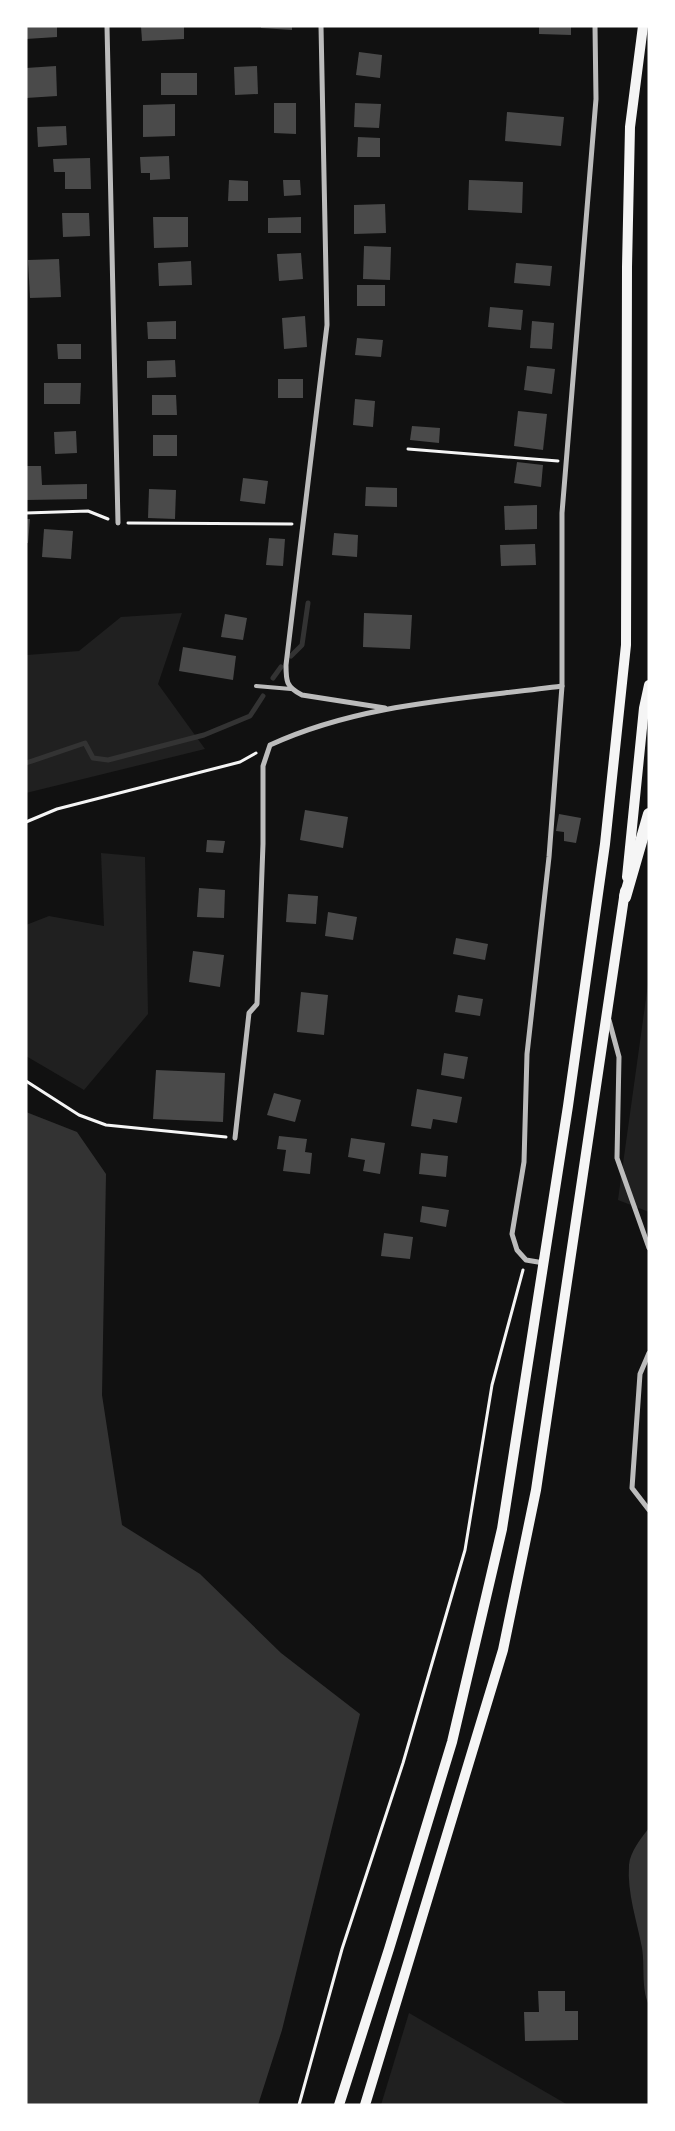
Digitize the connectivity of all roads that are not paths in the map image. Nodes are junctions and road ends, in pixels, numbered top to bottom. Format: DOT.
graph roads {
  1 [pos="107,26"];
  2 [pos="321,26"];
  3 [pos="595,26"];
  4 [pos="644,26"];
  5 [pos="118,523"];
  6 [pos="649,685"];
  7 [pos="256,686"];
  8 [pos="562,686"];
  9 [pos="291,689"];
  10 [pos="385,708"];
  11 [pos="649,814"];
  12 [pos="625,897"];
  13 [pos="607,1011"];
  14 [pos="235,1138"];
  15 [pos="649,1248"];
  16 [pos="544,1263"];
  17 [pos="649,1353"];
  18 [pos="649,1510"];
  19 [pos="339,2105"];
  20 [pos="365,2105"];
  1 -- 5 [label="street"];
  2 -- 9 [label="street"];
  3 -- 8 [label="street"];
  4 -- 16 [label="main road"];
  6 -- 12 [label="main road"];
  7 -- 9 [label="lane"];
  8 -- 10 [label="street"];
  8 -- 16 [label="street"];
  9 -- 10 [label="street"];
  10 -- 14 [label="street"];
  11 -- 12 [label="main road"];
  12 -- 13 [label="main road"];
  13 -- 15 [label="street"];
  13 -- 20 [label="main road"];
  16 -- 19 [label="main road"];
  17 -- 18 [label="street"];
}
